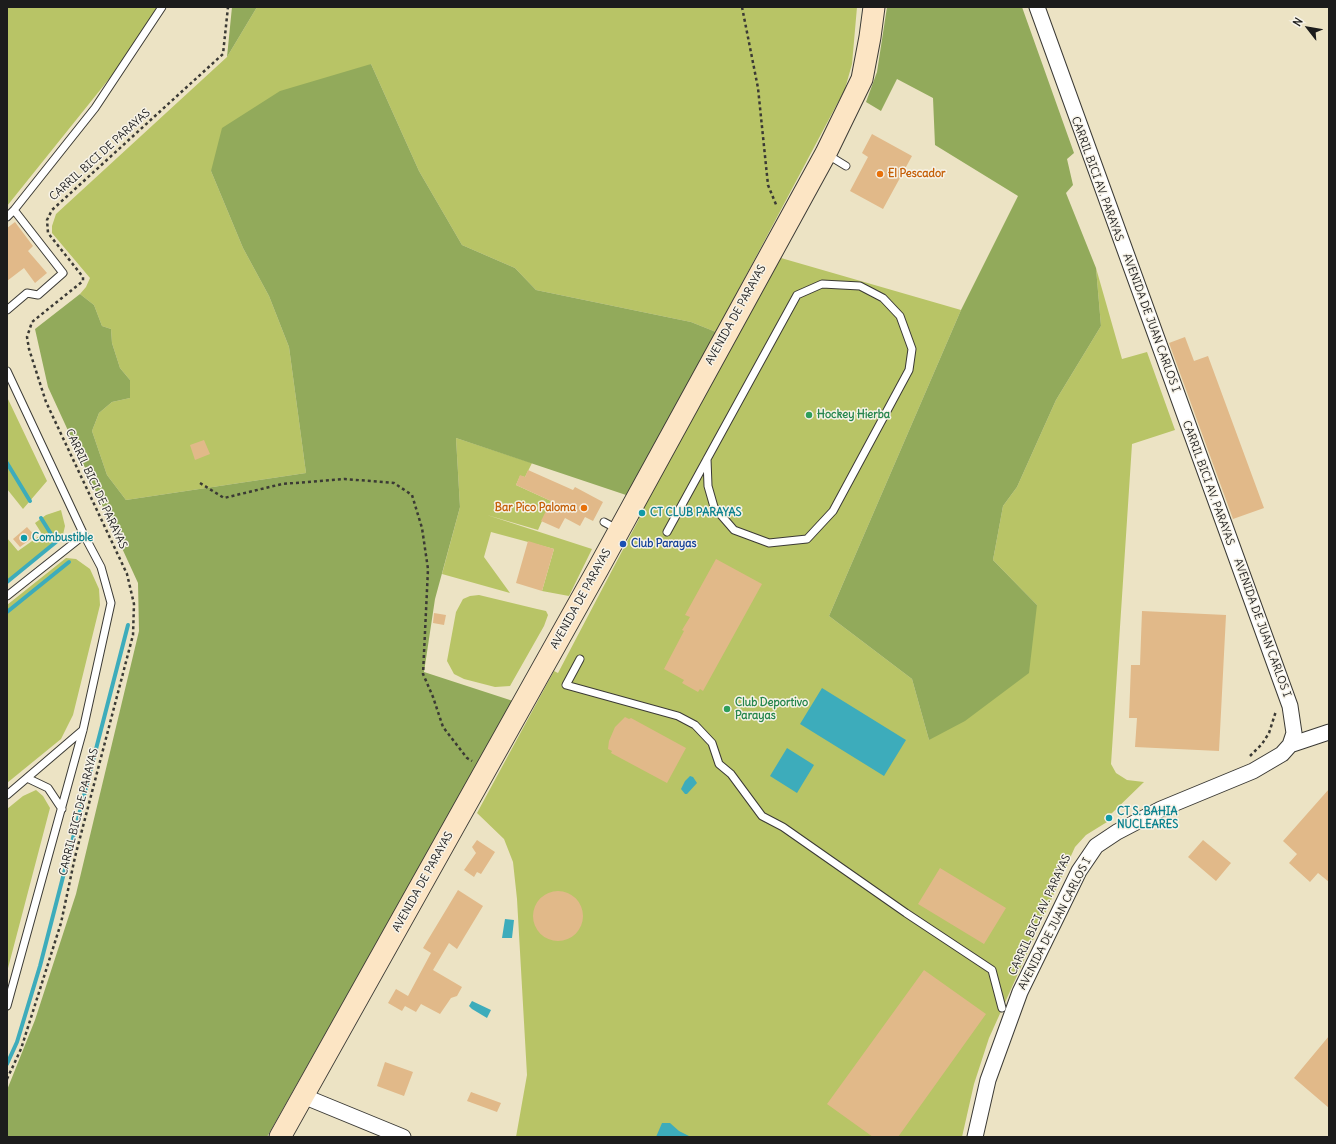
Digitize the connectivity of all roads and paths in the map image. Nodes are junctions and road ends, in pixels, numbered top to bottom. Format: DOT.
graph roads {
  1 [pos="162,7"];
  2 [pos="228,7"];
  3 [pos="742,7"];
  4 [pos="874,7"];
  5 [pos="1037,7"];
  6 [pos="826,154"];
  7 [pos="846,166"];
  8 [pos="14,210"];
  9 [pos="7,217"];
  10 [pos="785,226"];
  11 [pos="7,310"];
  12 [pos="7,371"];
  13 [pos="707,459"];
  14 [pos="200,483"];
  15 [pos="667,532"];
  16 [pos="84,535"];
  17 [pos="7,596"];
  18 [pos="580,659"];
  19 [pos="1276,704"];
  20 [pos="83,730"];
  21 [pos="1329,732"];
  22 [pos="1290,745"];
  23 [pos="1247,760"];
  24 [pos="486,769"];
  25 [pos="27,778"];
  26 [pos="7,795"];
  27 [pos="62,809"];
  28 [pos="7,1006"];
  29 [pos="1002,1008"];
  30 [pos="7,1079"];
  31 [pos="303,1096"];
  32 [pos="280,1137"];
  33 [pos="403,1137"];
  34 [pos="975,1137"];
  1 -- 8 [label="lane"];
  2 -- 30 [label="path, CARRIL BICI DE PARAYAS"];
  3 -- 10 [label="path"];
  4 -- 6 [label="street, AVENIDA DE PARAYAS"];
  5 -- 22 [label="street, AVENIDA DE JUAN CARLOS I"];
  6 -- 7 [label="lane"];
  6 -- 10 [label="street, AVENIDA DE PARAYAS"];
  8 -- 9 [label="lane"];
  8 -- 11 [label="lane"];
  10 -- 24 [label="street, AVENIDA DE PARAYAS"];
  12 -- 16 [label="lane"];
  13 -- 13 [label="lane"];
  13 -- 15 [label="lane"];
  14 -- 24 [label="path"];
  16 -- 17 [label="lane"];
  16 -- 20 [label="lane"];
  18 -- 29 [label="lane"];
  19 -- 23 [label="path"];
  20 -- 25 [label="lane"];
  20 -- 27 [label="lane"];
  21 -- 22 [label="street"];
  22 -- 34 [label="street, AVENIDA DE JUAN CARLOS I"];
  24 -- 31 [label="street, AVENIDA DE PARAYAS"];
  25 -- 26 [label="lane"];
  25 -- 27 [label="lane"];
  27 -- 28 [label="lane"];
  31 -- 32 [label="street, AVENIDA DE PARAYAS"];
  31 -- 33 [label="street"];
}
